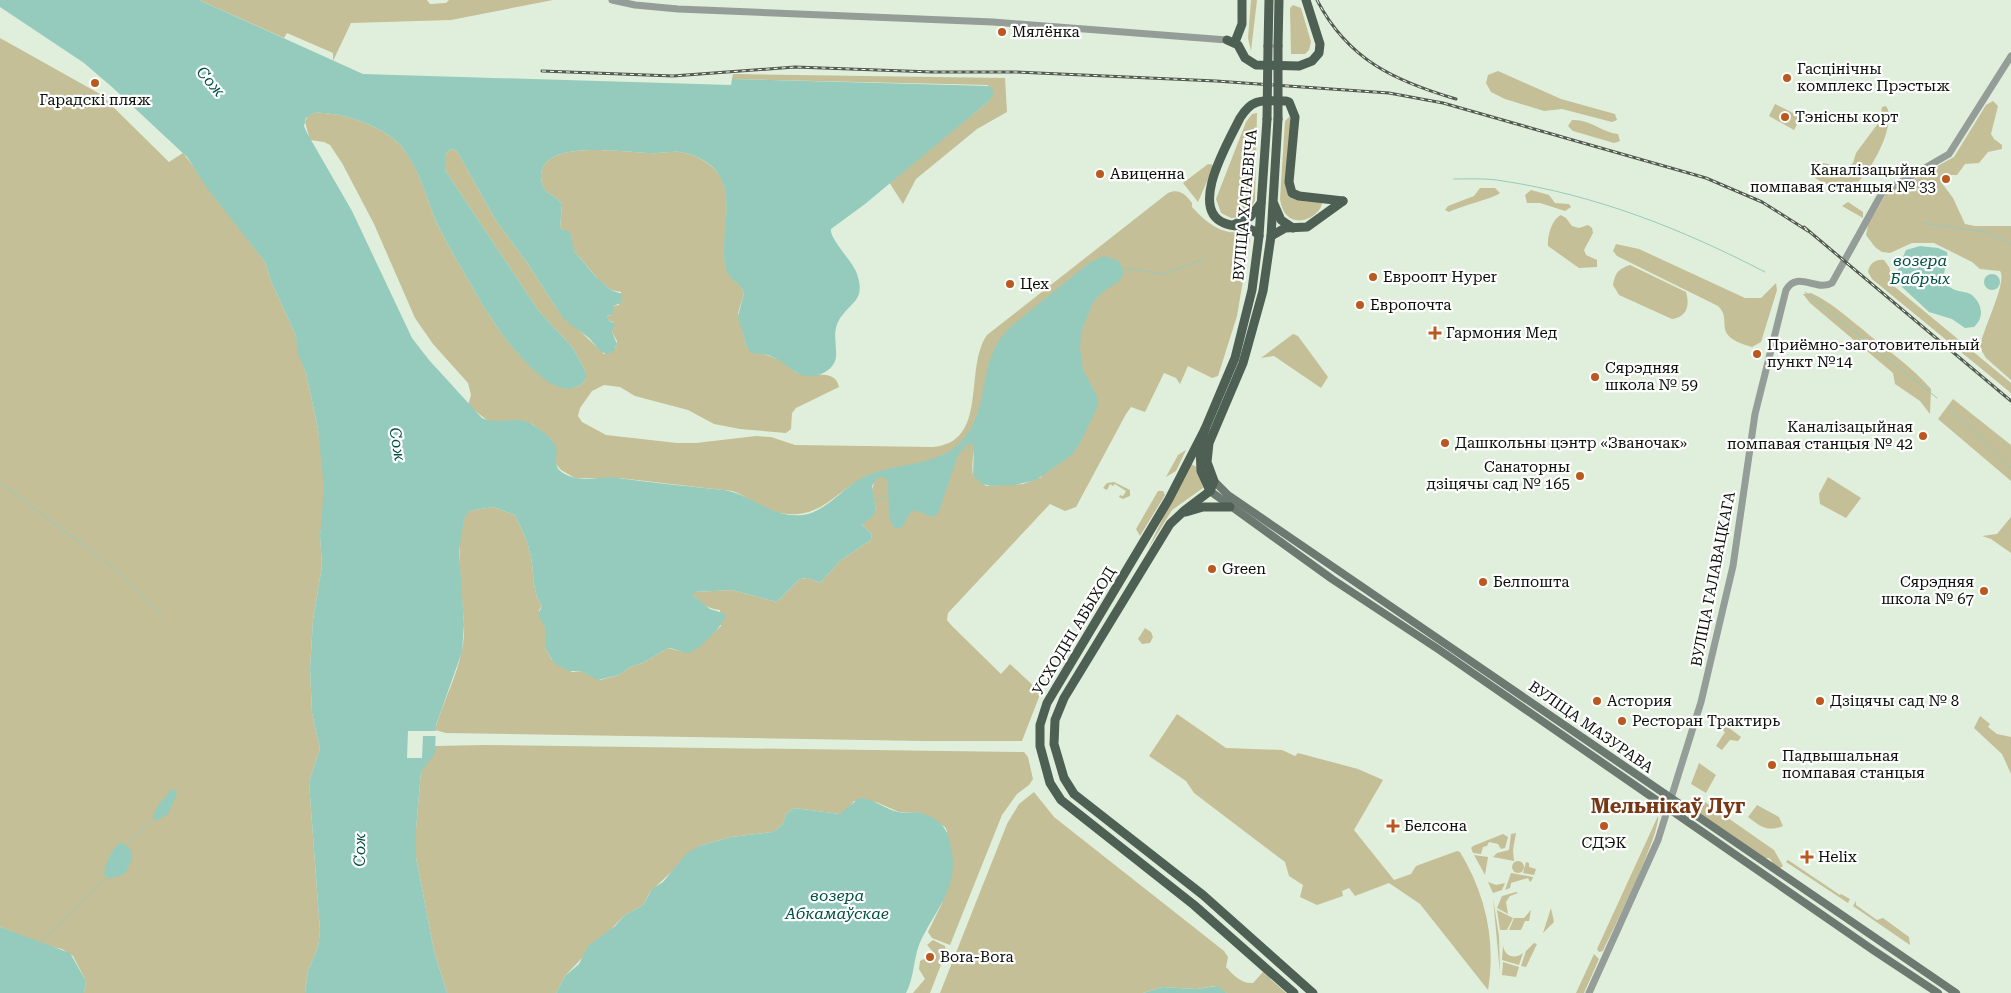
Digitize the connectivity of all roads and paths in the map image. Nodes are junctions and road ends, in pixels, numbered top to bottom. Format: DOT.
graph roads {
  1 [pos="612,0"];
  2 [pos="1242,0"];
  3 [pos="1269,0"];
  4 [pos="1289,0"];
  5 [pos="1299,0"];
  6 [pos="1307,4"];
  7 [pos="1279,5"];
  8 [pos="1231,41"];
  9 [pos="2011,56"];
  10 [pos="1262,201"];
  11 [pos="1273,201"];
  12 [pos="1232,225"];
  13 [pos="1294,228"];
  14 [pos="1259,236"];
  15 [pos="1271,236"];
  16 [pos="1205,429"];
  17 [pos="1214,481"];
  18 [pos="1210,491"];
  19 [pos="1230,507"];
  20 [pos="1178,515"];
  21 [pos="1266,520"];
  22 [pos="1261,528"];
  23 [pos="1134,558"];
  24 [pos="1146,564"];
  25 [pos="1672,800"];
  26 [pos="1669,809"];
  27 [pos="1903,958"];
  28 [pos="1896,966"];
  29 [pos="1294,993"];
  30 [pos="1313,993"];
  31 [pos="1589,993"];
  32 [pos="1938,993"];
  33 [pos="1956,993"];
  1 -- 8 [label="street"];
  2 -- 8 [label="main road"];
  3 -- 10 [label="main road, ВУЛІЦА ХАТАЕВІЧА, bridge"];
  4 -- 7 [label="main road"];
  5 -- 6 [label="main road"];
  6 -- 8 [label="main road"];
  7 -- 11 [label="main road, ВУЛІЦА ХАТАЕВІЧА, bridge"];
  9 -- 25 [label="street, ВУЛІЦА ГАЛАВАЦКАГА"];
  10 -- 12 [label="main road"];
  10 -- 14 [label="main road, ВУЛІЦА ХАТАЕВІЧА"];
  11 -- 13 [label="main road"];
  11 -- 15 [label="main road, ВУЛІЦА ХАТАЕВІЧА"];
  12 -- 13 [label="main road"];
  12 -- 14 [label="main road"];
  13 -- 15 [label="main road"];
  14 -- 16 [label="main road, ВУЛІЦА ХАТАЕВІЧА"];
  15 -- 17 [label="main road, ВУЛІЦА ХАТАЕВІЧА"];
  16 -- 18 [label="main road, ВУЛІЦА ХАТАЕВІЧА"];
  16 -- 23 [label="main road, УСХОДНІ АБЫХОД"];
  17 -- 18 [label="main road"];
  17 -- 21 [label="main road, ВУЛІЦА МАЗУРАВА"];
  18 -- 19 [label="main road, ВУЛІЦА МАЗУРАВА"];
  18 -- 20 [label="main road, УСХОДНІ АБЫХОД"];
  19 -- 20 [label="main road"];
  19 -- 22 [label="main road, ВУЛІЦА МАЗУРАВА"];
  20 -- 24 [label="main road, УСХОДНІ АБЫХОД"];
  21 -- 22 [label="main road"];
  21 -- 25 [label="main road, ВУЛІЦА МАЗУРАВА"];
  22 -- 26 [label="main road, ВУЛІЦА МАЗУРАВА"];
  23 -- 24 [label="main road"];
  23 -- 29 [label="main road, УСХОДНІ АБЫХОД"];
  24 -- 30 [label="main road, УСХОДНІ АБЫХОД"];
  25 -- 26 [label="street, ВУЛІЦА ГАЛАВАЦКАГА"];
  25 -- 27 [label="main road, ВУЛІЦА МАЗУРАВА"];
  26 -- 28 [label="main road, ВУЛІЦА МАЗУРАВА"];
  26 -- 31 [label="street, ВУЛІЦА ГАЛАВАЦКАГА"];
  27 -- 28 [label="main road"];
  27 -- 33 [label="main road, ВУЛІЦА МАЗУРАВА"];
  28 -- 32 [label="main road, ВУЛІЦА МАЗУРАВА"];
}
